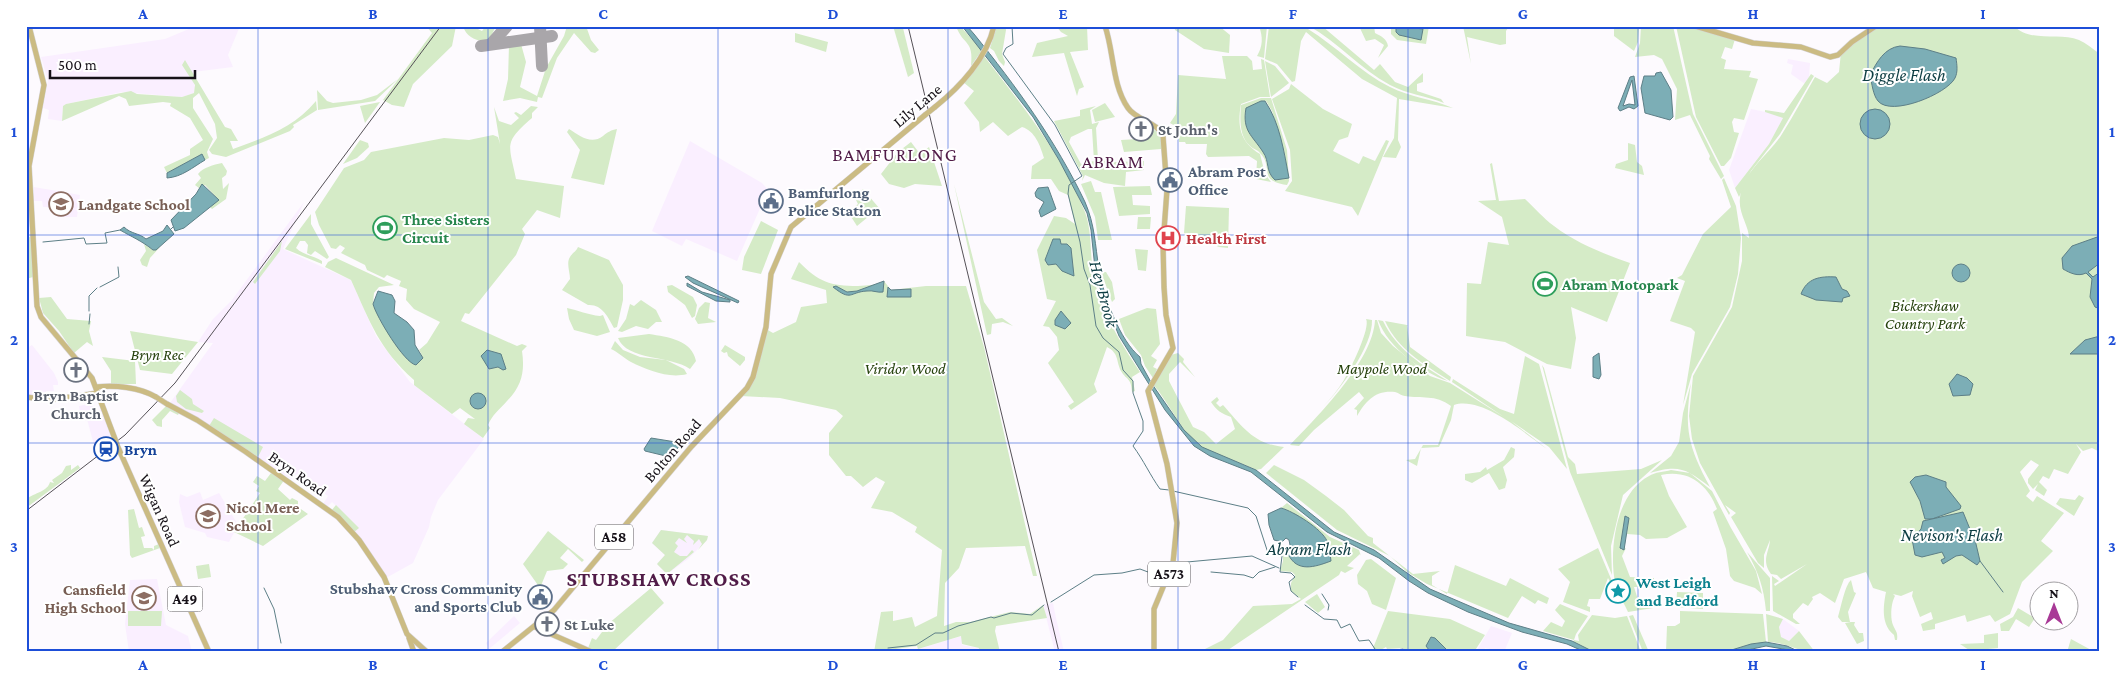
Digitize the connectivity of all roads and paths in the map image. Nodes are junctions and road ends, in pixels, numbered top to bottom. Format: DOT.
graph roads {
  1 [pos="994,26"];
  2 [pos="1105,26"];
  3 [pos="1695,26"];
  4 [pos="1876,26"];
  5 [pos="28,27"];
  6 [pos="791,226"];
  7 [pos="97,390"];
  8 [pos="26,398"];
  9 [pos="535,629"];
  10 [pos="407,634"];
  11 [pos="421,647"];
  12 [pos="414,651"];
  13 [pos="209,652"];
  14 [pos="427,652"];
  15 [pos="502,652"];
  16 [pos="592,652"];
  17 [pos="1154,652"];
  1 -- 6 [label="main road, Lily Lane / A58, bridge"];
  2 -- 17 [label="main road, A573"];
  3 -- 4 [label="main road"];
  5 -- 7 [label="main road, Wigan Road / A49"];
  6 -- 9 [label="main road, Bolton Road / A58"];
  7 -- 8 [label="main road, Bryn Road"];
  7 -- 10 [label="main road, Bryn Road, bridge"];
  7 -- 13 [label="main road, Wigan Road / A49"];
  9 -- 15 [label="main road, Bolton Road / A58"];
  9 -- 16 [label="main road"];
  10 -- 11 [label="main road, Bryn Road"];
  10 -- 12 [label="main road"];
  11 -- 12 [label="main road"];
  11 -- 14 [label="main road, Bryn Road"];
}
